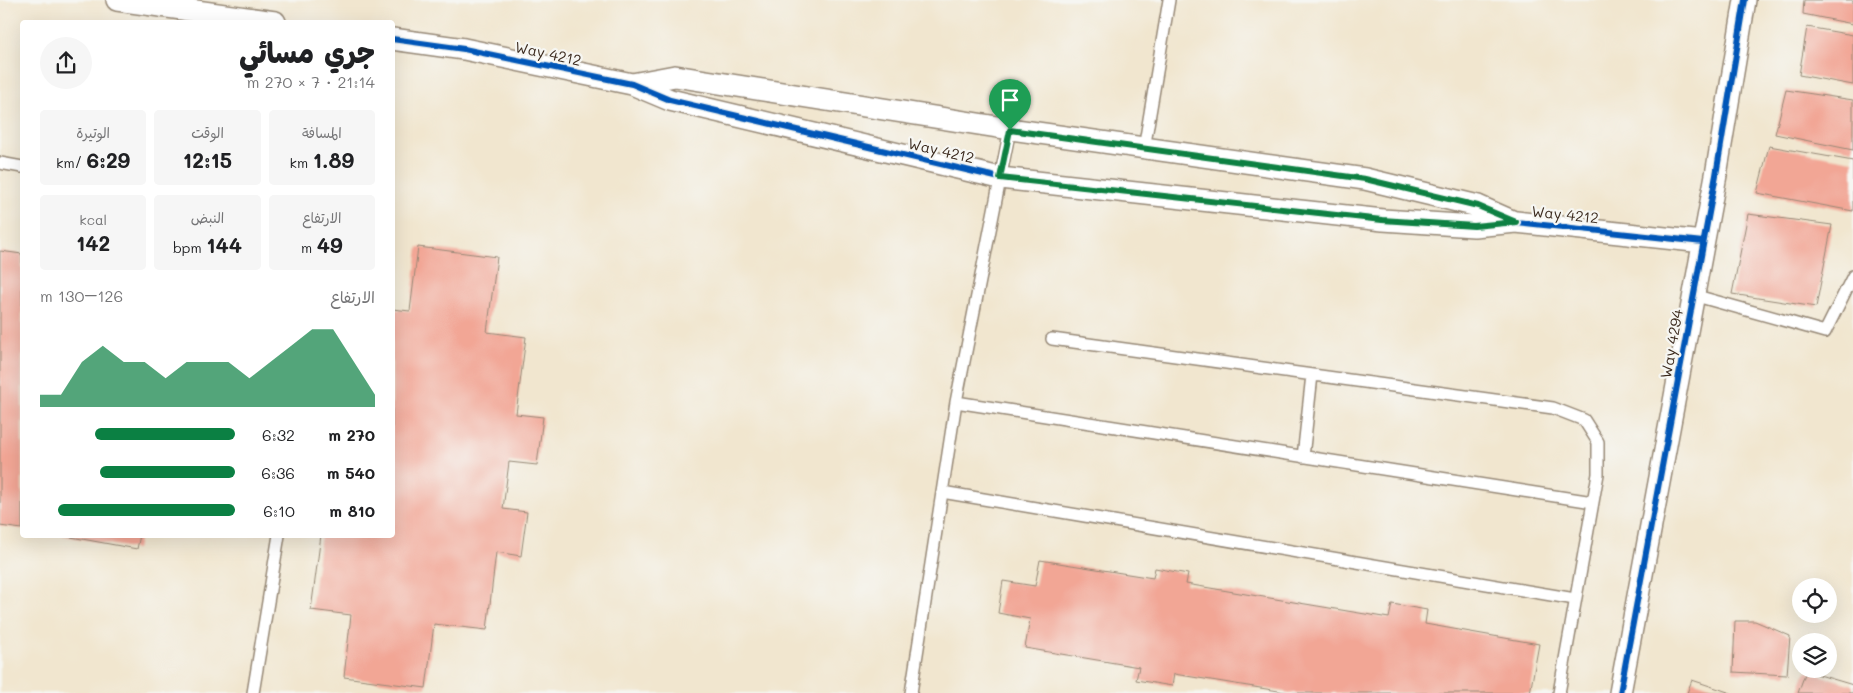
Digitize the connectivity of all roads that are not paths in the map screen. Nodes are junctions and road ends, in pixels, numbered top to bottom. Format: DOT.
graph roads {
  1 [pos="117,0"];
  2 [pos="1169,0"];
  3 [pos="1745,0"];
  4 [pos="261,20"];
  5 [pos="395,39"];
  6 [pos="632,84"];
  7 [pos="788,94"];
  8 [pos="780,127"];
  9 [pos="1010,130"];
  10 [pos="1144,149"];
  11 [pos="0,163"];
  12 [pos="20,167"];
  13 [pos="1000,178"];
  14 [pos="1406,189"];
  15 [pos="1382,220"];
  16 [pos="1516,222"];
  17 [pos="1703,242"];
  18 [pos="1853,276"];
  19 [pos="1693,295"];
  20 [pos="1052,339"];
  21 [pos="1312,374"];
  22 [pos="956,402"];
  23 [pos="1303,457"];
  24 [pos="942,492"];
  25 [pos="1593,502"];
  26 [pos="279,538"];
  27 [pos="1575,600"];
  28 [pos="253,693"];
  29 [pos="912,693"];
  30 [pos="1559,693"];
  31 [pos="1620,693"];
  1 -- 4 [label="street"];
  2 -- 10 [label="lane"];
  3 -- 17 [label="street, Way 4294"];
  5 -- 6 [label="street, Way 4212"];
  6 -- 7 [label="street, Way 4212"];
  6 -- 8 [label="street, Way 4212"];
  7 -- 8 [label="street"];
  7 -- 9 [label="street, Way 4212"];
  8 -- 13 [label="street, Way 4212"];
  9 -- 10 [label="street, Way 4212"];
  9 -- 13 [label="lane"];
  10 -- 14 [label="street, Way 4212"];
  11 -- 12 [label="lane"];
  13 -- 15 [label="street, Way 4212"];
  13 -- 22 [label="lane"];
  14 -- 15 [label="street"];
  14 -- 16 [label="street, Way 4212"];
  15 -- 16 [label="street, Way 4212"];
  16 -- 17 [label="street, Way 4212"];
  17 -- 19 [label="street, Way 4294"];
  18 -- 19 [label="lane"];
  19 -- 31 [label="street, Way 4294"];
  20 -- 21 [label="lane"];
  21 -- 23 [label="lane"];
  21 -- 25 [label="lane"];
  22 -- 23 [label="lane"];
  22 -- 24 [label="lane"];
  23 -- 25 [label="lane"];
  24 -- 27 [label="lane"];
  24 -- 29 [label="lane"];
  25 -- 27 [label="lane"];
  26 -- 28 [label="lane"];
  27 -- 30 [label="lane"];
}
